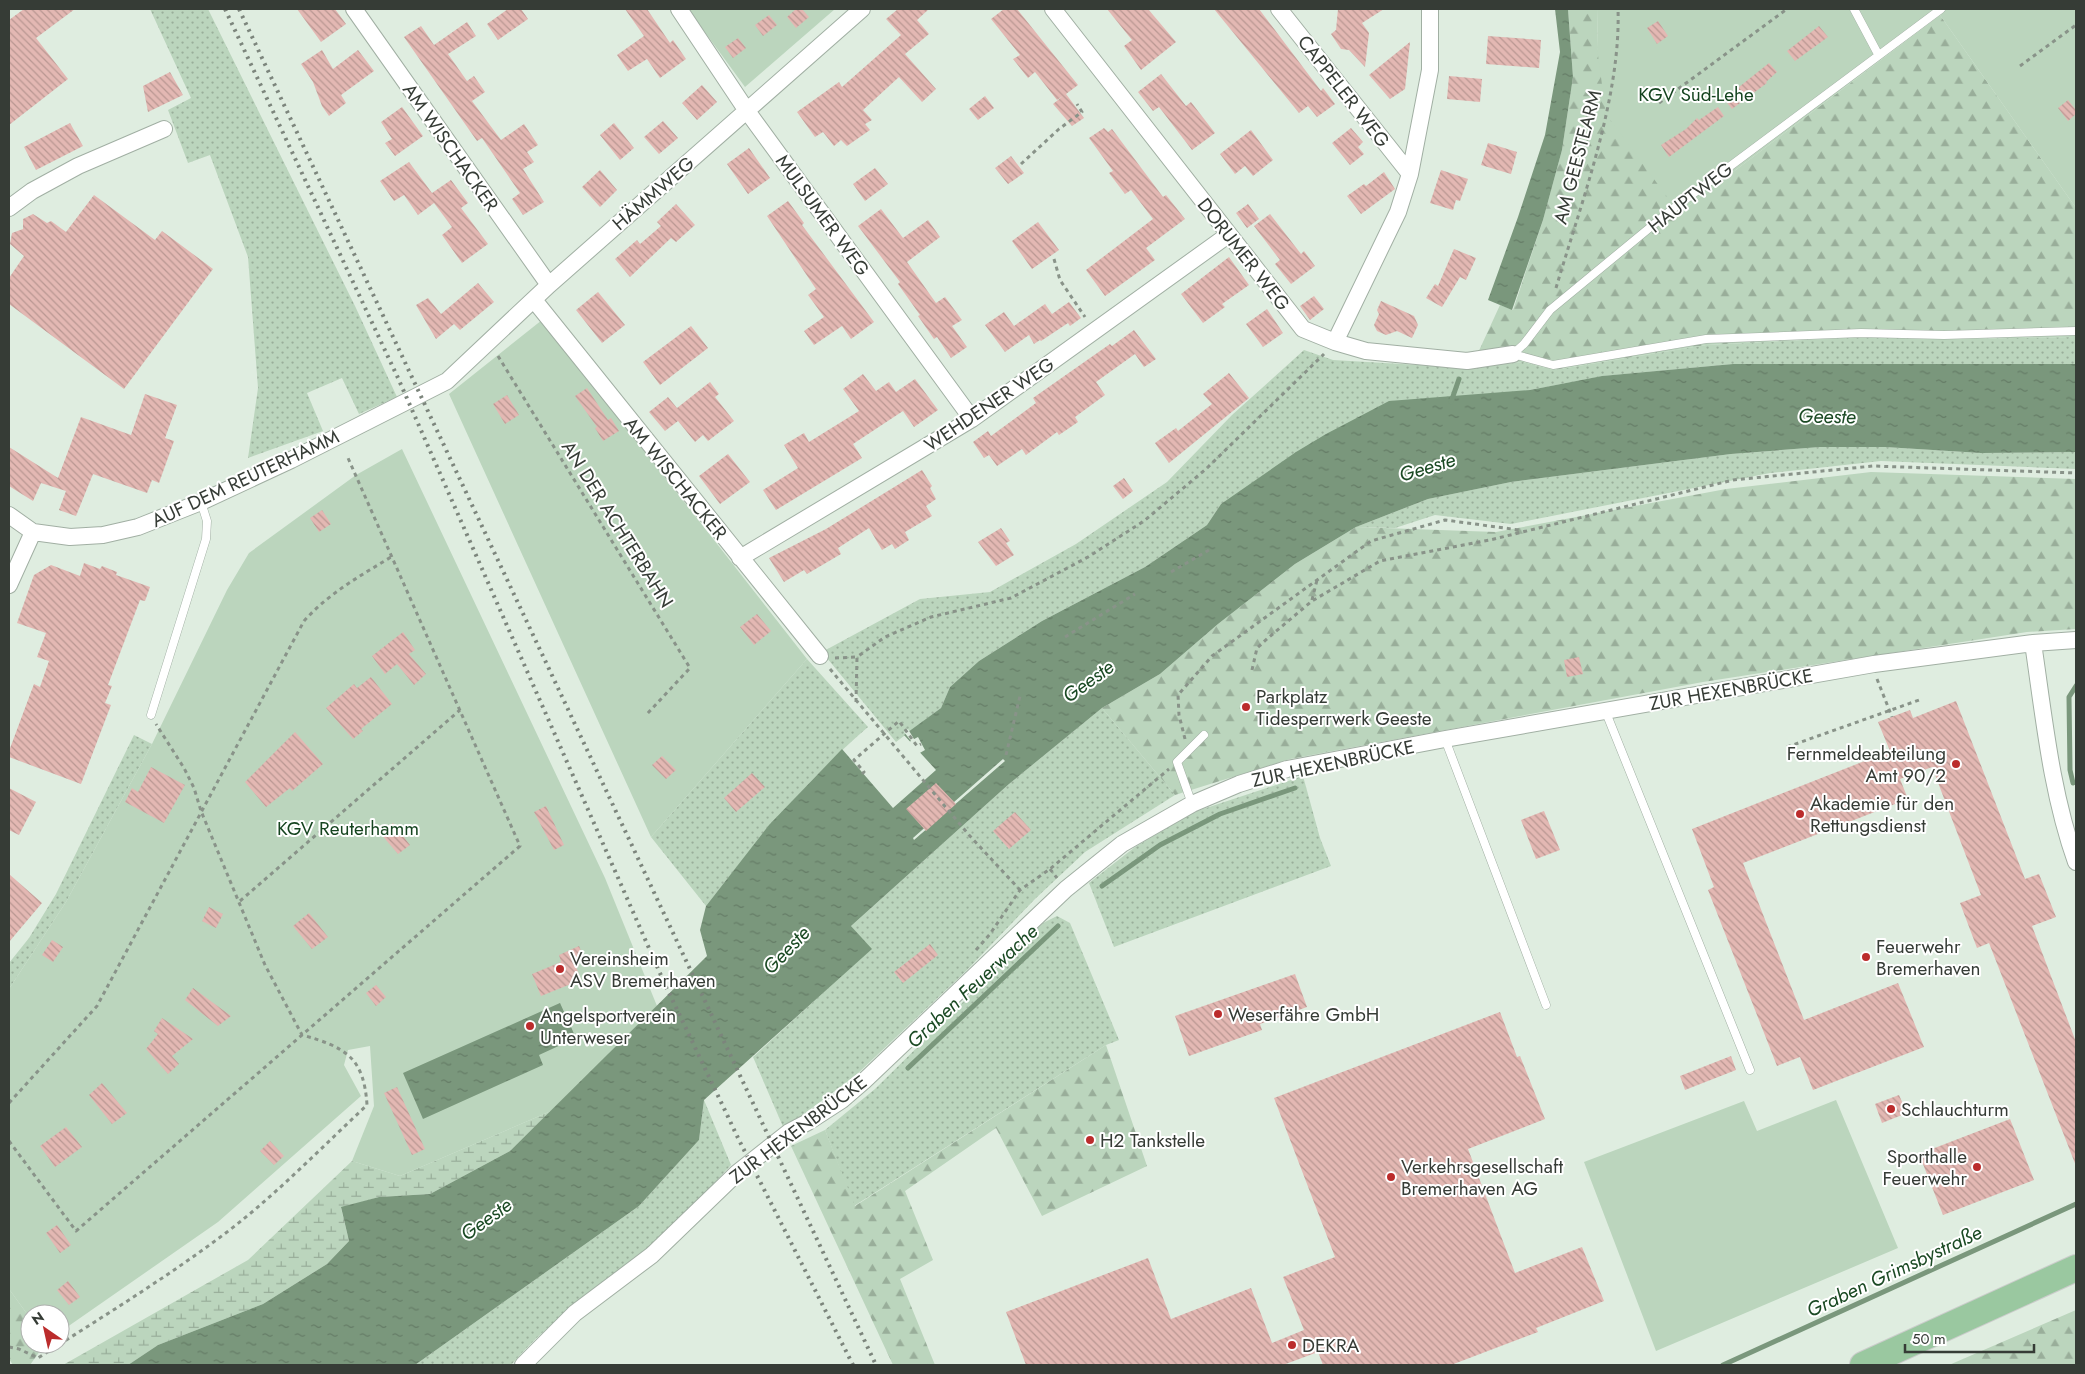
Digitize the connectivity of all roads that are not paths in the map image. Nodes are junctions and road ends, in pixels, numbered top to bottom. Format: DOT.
graph roads {
  1 [pos="354,9"];
  2 [pos="679,9"];
  3 [pos="862,9"];
  4 [pos="1053,9"];
  5 [pos="1279,9"];
  6 [pos="1430,9"];
  7 [pos="1854,9"];
  8 [pos="1941,9"];
  9 [pos="1878,54"];
  10 [pos="747,111"];
  11 [pos="164,129"];
  12 [pos="1410,174"];
  13 [pos="9,208"];
  14 [pos="1228,235"];
  15 [pos="549,285"];
  16 [pos="534,300"];
  17 [pos="2076,331"];
  18 [pos="1335,342"];
  19 [pos="1513,354"];
  20 [pos="446,381"];
  21 [pos="972,419"];
  22 [pos="201,502"];
  23 [pos="9,515"];
  24 [pos="33,532"];
  25 [pos="740,558"];
  26 [pos="9,585"];
  27 [pos="2076,640"];
  28 [pos="2033,643"];
  29 [pos="820,656"];
  30 [pos="1605,710"];
  31 [pos="151,715"];
  32 [pos="1204,735"];
  33 [pos="1445,739"];
  34 [pos="1192,804"];
  35 [pos="2076,862"];
  36 [pos="1546,1005"];
  37 [pos="1750,1070"];
  38 [pos="2076,1253"];
  39 [pos="2076,1268"];
  40 [pos="2032,1288"];
  41 [pos="523,1365"];
  42 [pos="1863,1365"];
  1 -- 15 [label="street, AM WISCHACKER"];
  2 -- 10 [label="street, MULSUMER WEG"];
  3 -- 10 [label="street, HÄMMWEG"];
  4 -- 14 [label="street, DORUMER WEG"];
  5 -- 12 [label="street, CAPPELER WEG"];
  6 -- 12 [label="street"];
  7 -- 9 [label="lane"];
  8 -- 9 [label="lane, HAUPTWEG"];
  9 -- 19 [label="lane, HAUPTWEG"];
  10 -- 15 [label="street, HÄMMWEG"];
  10 -- 21 [label="street, MULSUMER WEG"];
  11 -- 13 [label="street"];
  12 -- 18 [label="street"];
  14 -- 18 [label="street, DORUMER WEG"];
  14 -- 21 [label="street, WEHDENER WEG"];
  15 -- 16 [label="street, HÄMMWEG"];
  16 -- 20 [label="street, HÄMMWEG"];
  16 -- 25 [label="street, AM WISCHACKER"];
  17 -- 19 [label="lane"];
  18 -- 19 [label="street, DORUMER WEG"];
  20 -- 22 [label="street, AUF DEM REUTERHAMM"];
  21 -- 25 [label="street, WEHDENER WEG"];
  22 -- 24 [label="street, AUF DEM REUTERHAMM"];
  22 -- 31 [label="lane"];
  23 -- 24 [label="street, AUF DEM REUTERHAMM"];
  24 -- 26 [label="street"];
  25 -- 29 [label="street, AM WISCHACKER"];
  27 -- 28 [label="street, ZUR HEXENBRÜCKE"];
  28 -- 30 [label="street, ZUR HEXENBRÜCKE"];
  28 -- 35 [label="street"];
  30 -- 33 [label="street, ZUR HEXENBRÜCKE"];
  30 -- 37 [label="lane"];
  32 -- 34 [label="lane"];
  33 -- 34 [label="street, ZUR HEXENBRÜCKE"];
  33 -- 36 [label="lane"];
  34 -- 41 [label="street, ZUR HEXENBRÜCKE"];
  38 -- 40 [label="highway"];
  39 -- 40 [label="highway"];
  40 -- 42 [label="highway"];
}
